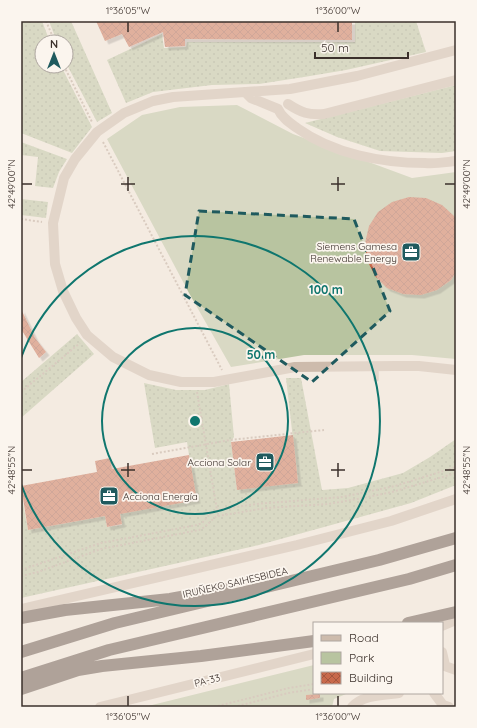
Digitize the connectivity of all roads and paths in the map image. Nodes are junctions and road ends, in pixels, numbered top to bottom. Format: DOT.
graph roads {
  1 [pos="46,21"];
  2 [pos="52,34"];
  3 [pos="456,50"];
  4 [pos="68,74"];
  5 [pos="456,80"];
  6 [pos="290,89"];
  7 [pos="245,92"];
  8 [pos="288,104"];
  9 [pos="278,109"];
  10 [pos="98,132"];
  11 [pos="456,161"];
  12 [pos="21,219"];
  13 [pos="53,223"];
  14 [pos="87,335"];
  15 [pos="376,366"];
  16 [pos="456,370"];
  17 [pos="223,372"];
  18 [pos="376,379"];
  19 [pos="196,382"];
  20 [pos="21,392"];
  21 [pos="324,430"];
  22 [pos="206,444"];
  23 [pos="152,454"];
  24 [pos="456,467"];
  25 [pos="456,473"];
  26 [pos="456,499"];
  27 [pos="217,510"];
  28 [pos="218,516"];
  29 [pos="456,538"];
  30 [pos="379,560"];
  31 [pos="456,565"];
  32 [pos="21,570"];
  33 [pos="21,576"];
  34 [pos="21,609"];
  35 [pos="456,612"];
  36 [pos="21,618"];
  37 [pos="456,620"];
  38 [pos="412,622"];
  39 [pos="443,628"];
  40 [pos="313,641"];
  41 [pos="21,652"];
  42 [pos="313,654"];
  43 [pos="443,665"];
  44 [pos="456,670"];
  45 [pos="21,678"];
  46 [pos="313,684"];
  47 [pos="21,689"];
  48 [pos="313,689"];
  49 [pos="392,694"];
  50 [pos="435,694"];
  51 [pos="100,707"];
  52 [pos="214,707"];
  53 [pos="234,707"];
  54 [pos="352,707"];
  55 [pos="449,707"];
  1 -- 2 [label="path"];
  3 -- 6 [label="street"];
  4 -- 10 [label="path"];
  5 -- 8 [label="street"];
  6 -- 7 [label="street"];
  6 -- 8 [label="street"];
  7 -- 9 [label="street"];
  7 -- 10 [label="street"];
  8 -- 9 [label="street"];
  9 -- 11 [label="street"];
  10 -- 13 [label="street"];
  10 -- 17 [label="path"];
  12 -- 13 [label="path"];
  13 -- 14 [label="street"];
  14 -- 19 [label="street"];
  14 -- 20 [label="path"];
  15 -- 16 [label="street"];
  15 -- 18 [label="lane"];
  15 -- 19 [label="street"];
  19 -- 22 [label="path"];
  21 -- 22 [label="path"];
  22 -- 23 [label="path"];
  22 -- 27 [label="path"];
  24 -- 27 [label="path"];
  25 -- 28 [label="path"];
  26 -- 34 [label="street"];
  27 -- 28 [label="path"];
  27 -- 32 [label="path"];
  28 -- 33 [label="path"];
  29 -- 30 [label="highway, IRUÑEKO SAIHESBIDEA"];
  30 -- 36 [label="highway"];
  30 -- 41 [label="highway, IRUÑEKO SAIHESBIDEA"];
  31 -- 45 [label="highway"];
  35 -- 38 [label="highway"];
  37 -- 39 [label="street"];
  40 -- 47 [label="highway"];
  42 -- 51 [label="street, PA-33"];
  43 -- 44 [label="street"];
  46 -- 52 [label="path"];
  48 -- 53 [label="path"];
  49 -- 54 [label="street"];
  50 -- 55 [label="street"];
}
